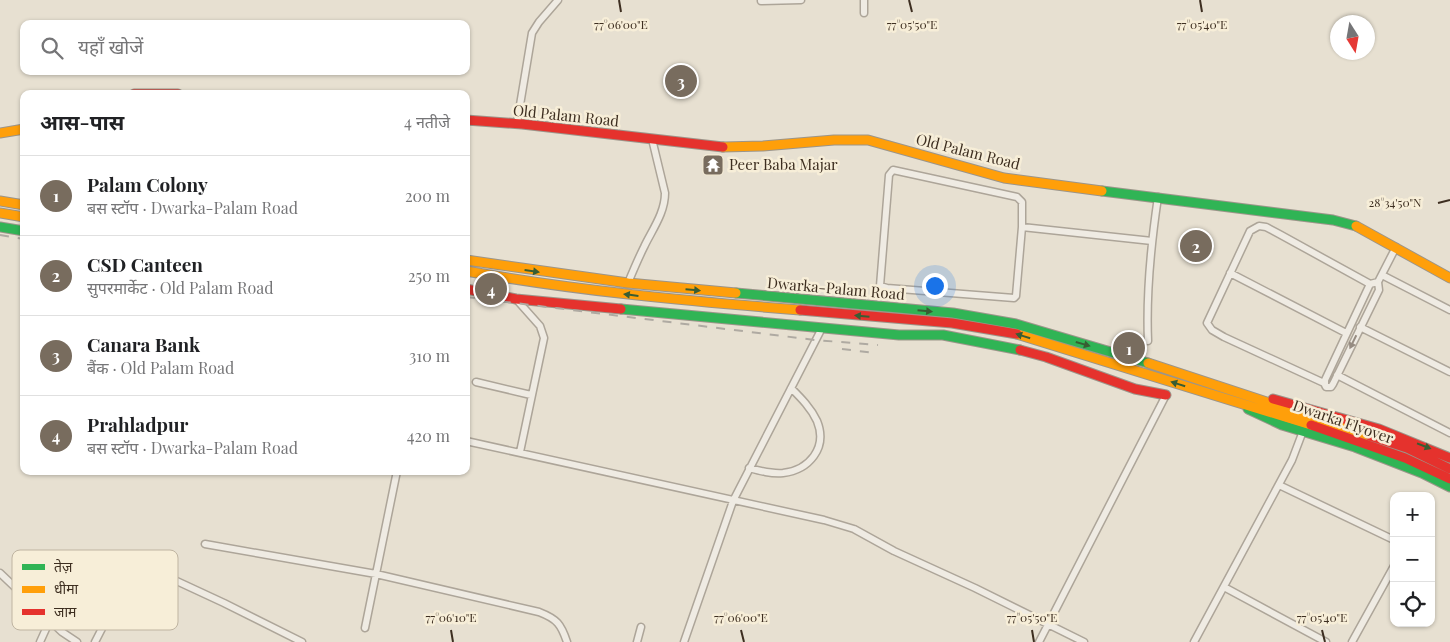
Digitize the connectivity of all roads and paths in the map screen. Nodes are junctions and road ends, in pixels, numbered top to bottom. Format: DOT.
graph roads {
  1 [pos="558,0"];
  2 [pos="801,0"];
  3 [pos="864,0"];
  4 [pos="761,1"];
  5 [pos="864,13"];
  6 [pos="470,120"];
  7 [pos="518,123"];
  8 [pos="20,130"];
  9 [pos="0,133"];
  10 [pos="652,139"];
  11 [pos="1158,197"];
  12 [pos="0,201"];
  13 [pos="20,204"];
  14 [pos="0,213"];
  15 [pos="20,216"];
  16 [pos="1022,227"];
  17 [pos="0,228"];
  18 [pos="20,230"];
  19 [pos="1152,241"];
  20 [pos="1396,247"];
  21 [pos="470,261"];
  22 [pos="470,272"];
  23 [pos="1230,273"];
  24 [pos="1382,275"];
  25 [pos="1450,278"];
  26 [pos="1378,282"];
  27 [pos="628,284"];
  28 [pos="1370,284"];
  29 [pos="470,290"];
  30 [pos="516,299"];
  31 [pos="1450,310"];
  32 [pos="1360,327"];
  33 [pos="822,328"];
  34 [pos="1346,333"];
  35 [pos="1148,341"];
  36 [pos="1450,372"];
  37 [pos="1336,375"];
  38 [pos="476,382"];
  39 [pos="1324,382"];
  40 [pos="1226,387"];
  41 [pos="791,388"];
  42 [pos="1166,394"];
  43 [pos="530,395"];
  44 [pos="1225,398"];
  45 [pos="1303,431"];
  46 [pos="1450,433"];
  47 [pos="470,442"];
  48 [pos="520,452"];
  49 [pos="1450,458"];
  50 [pos="748,468"];
  51 [pos="1450,469"];
  52 [pos="395,475"];
  53 [pos="1450,479"];
  54 [pos="1279,485"];
  55 [pos="1450,487"];
  56 [pos="733,501"];
  57 [pos="1390,538"];
  58 [pos="205,544"];
  59 [pos="0,572"];
  60 [pos="1390,573"];
  61 [pos="376,574"];
  62 [pos="178,581"];
  63 [pos="12,584"];
  64 [pos="1224,587"];
  65 [pos="1047,625"];
  66 [pos="641,627"];
  67 [pos="365,628"];
  68 [pos="45,630"];
  69 [pos="60,630"];
  70 [pos="101,630"];
  71 [pos="40,642"];
  72 [pos="77,642"];
  73 [pos="95,642"];
  74 [pos="302,642"];
  75 [pos="567,642"];
  76 [pos="637,642"];
  77 [pos="684,642"];
  78 [pos="1038,642"];
  79 [pos="1084,642"];
  80 [pos="1194,642"];
  81 [pos="1326,642"];
  82 [pos="1352,642"];
  1 -- 7 [label="street"];
  2 -- 4 [label="street"];
  3 -- 5 [label="street"];
  6 -- 7 [label="street, Old Palam Road"];
  7 -- 10 [label="street, Old Palam Road"];
  8 -- 9 [label="street"];
  10 -- 11 [label="street, Old Palam Road"];
  10 -- 27 [label="street"];
  11 -- 19 [label="street"];
  11 -- 20 [label="street, Old Palam Road"];
  12 -- 13 [label="street"];
  14 -- 15 [label="street"];
  16 -- 16 [label="street"];
  16 -- 19 [label="street"];
  17 -- 18 [label="street"];
  19 -- 35 [label="street"];
  20 -- 24 [label="street"];
  20 -- 25 [label="street, Old Palam Road"];
  21 -- 27 [label="street, Dwarka-Palam Road, one-way"];
  44 -- 22 [label="street, Dwarka-Palam Road, one-way"];
  23 -- 28 [label="street"];
  23 -- 34 [label="street"];
  23 -- 39 [label="street"];
  24 -- 26 [label="street"];
  24 -- 31 [label="street"];
  26 -- 28 [label="street"];
  26 -- 32 [label="street"];
  27 -- 40 [label="street, Dwarka-Palam Road, one-way"];
  28 -- 34 [label="street"];
  29 -- 30 [label="street"];
  30 -- 33 [label="street"];
  30 -- 43 [label="street"];
  32 -- 36 [label="street"];
  32 -- 37 [label="street, one-way"];
  33 -- 41 [label="street"];
  33 -- 42 [label="street"];
  34 -- 39 [label="street"];
  37 -- 39 [label="street"];
  37 -- 46 [label="street"];
  38 -- 43 [label="street"];
  40 -- 49 [label="street, one-way"];
  40 -- 51 [label="street, Dwarka Flyover"];
  41 -- 50 [label="street"];
  41 -- 50 [label="street"];
  42 -- 65 [label="street"];
  43 -- 48 [label="street"];
  44 -- 45 [label="street"];
  44 -- 53 [label="street, Dwarka Flyover"];
  45 -- 54 [label="street"];
  45 -- 55 [label="street"];
  47 -- 48 [label="street"];
  48 -- 56 [label="street"];
  50 -- 56 [label="street"];
  52 -- 61 [label="street"];
  54 -- 57 [label="street"];
  54 -- 64 [label="street"];
  56 -- 65 [label="street"];
  56 -- 77 [label="street"];
  58 -- 61 [label="street"];
  59 -- 63 [label="street"];
  60 -- 82 [label="street"];
  61 -- 67 [label="street"];
  61 -- 75 [label="street"];
  62 -- 74 [label="street"];
  64 -- 80 [label="street"];
  64 -- 81 [label="street"];
  65 -- 78 [label="street"];
  65 -- 79 [label="street"];
  66 -- 76 [label="street"];
  68 -- 71 [label="street"];
  69 -- 72 [label="street"];
  70 -- 73 [label="street"];
}
